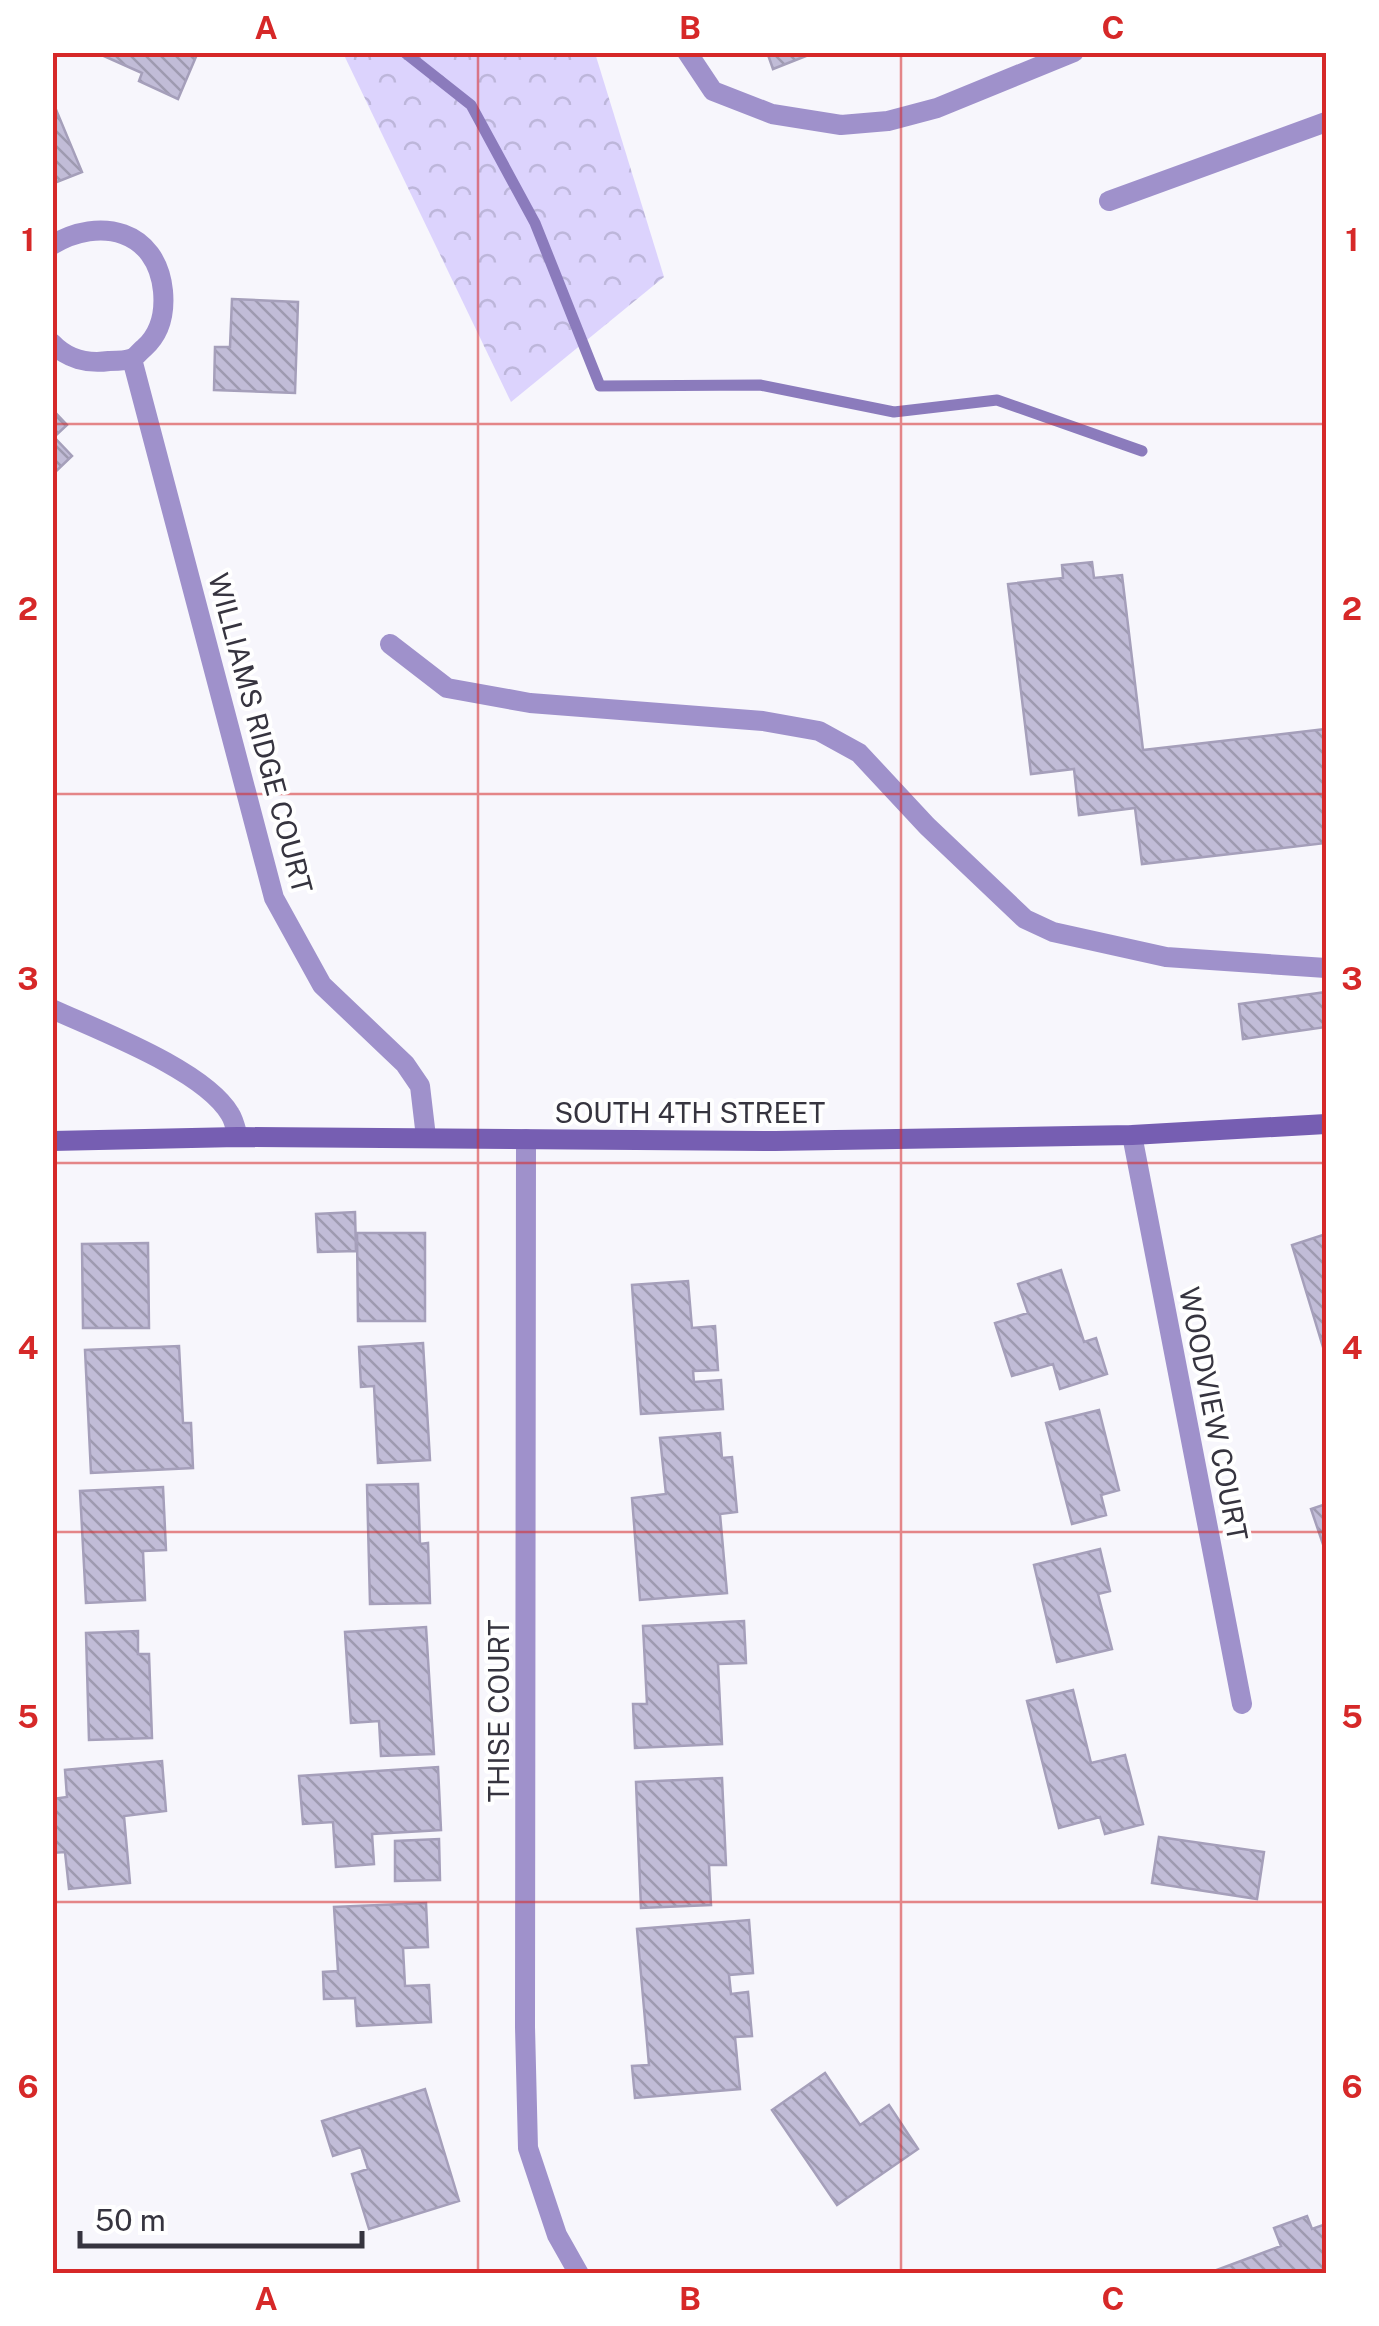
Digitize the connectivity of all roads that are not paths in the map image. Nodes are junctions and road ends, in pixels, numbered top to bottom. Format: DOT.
graph roads {
  1 [pos="687,52"];
  2 [pos="1074,52"];
  3 [pos="1326,122"];
  4 [pos="1108,202"];
  5 [pos="52,245"];
  6 [pos="52,343"];
  7 [pos="132,359"];
  8 [pos="390,644"];
  9 [pos="1326,968"];
  10 [pos="52,1009"];
  11 [pos="1326,1124"];
  12 [pos="1132,1135"];
  13 [pos="238,1136"];
  14 [pos="426,1138"];
  15 [pos="526,1139"];
  16 [pos="52,1141"];
  17 [pos="1242,1704"];
  18 [pos="578,2274"];
  1 -- 2 [label="street"];
  3 -- 4 [label="street"];
  5 -- 7 [label="street"];
  6 -- 7 [label="street"];
  7 -- 14 [label="street, WILLIAMS RIDGE COURT"];
  8 -- 9 [label="street"];
  10 -- 13 [label="street"];
  11 -- 12 [label="main road, SOUTH 4TH STREET"];
  12 -- 15 [label="main road, SOUTH 4TH STREET"];
  12 -- 17 [label="street, WOODVIEW COURT"];
  13 -- 14 [label="main road, SOUTH 4TH STREET"];
  13 -- 16 [label="main road, SOUTH 4TH STREET"];
  14 -- 15 [label="main road, SOUTH 4TH STREET"];
  15 -- 18 [label="street, THISE COURT"];
}
